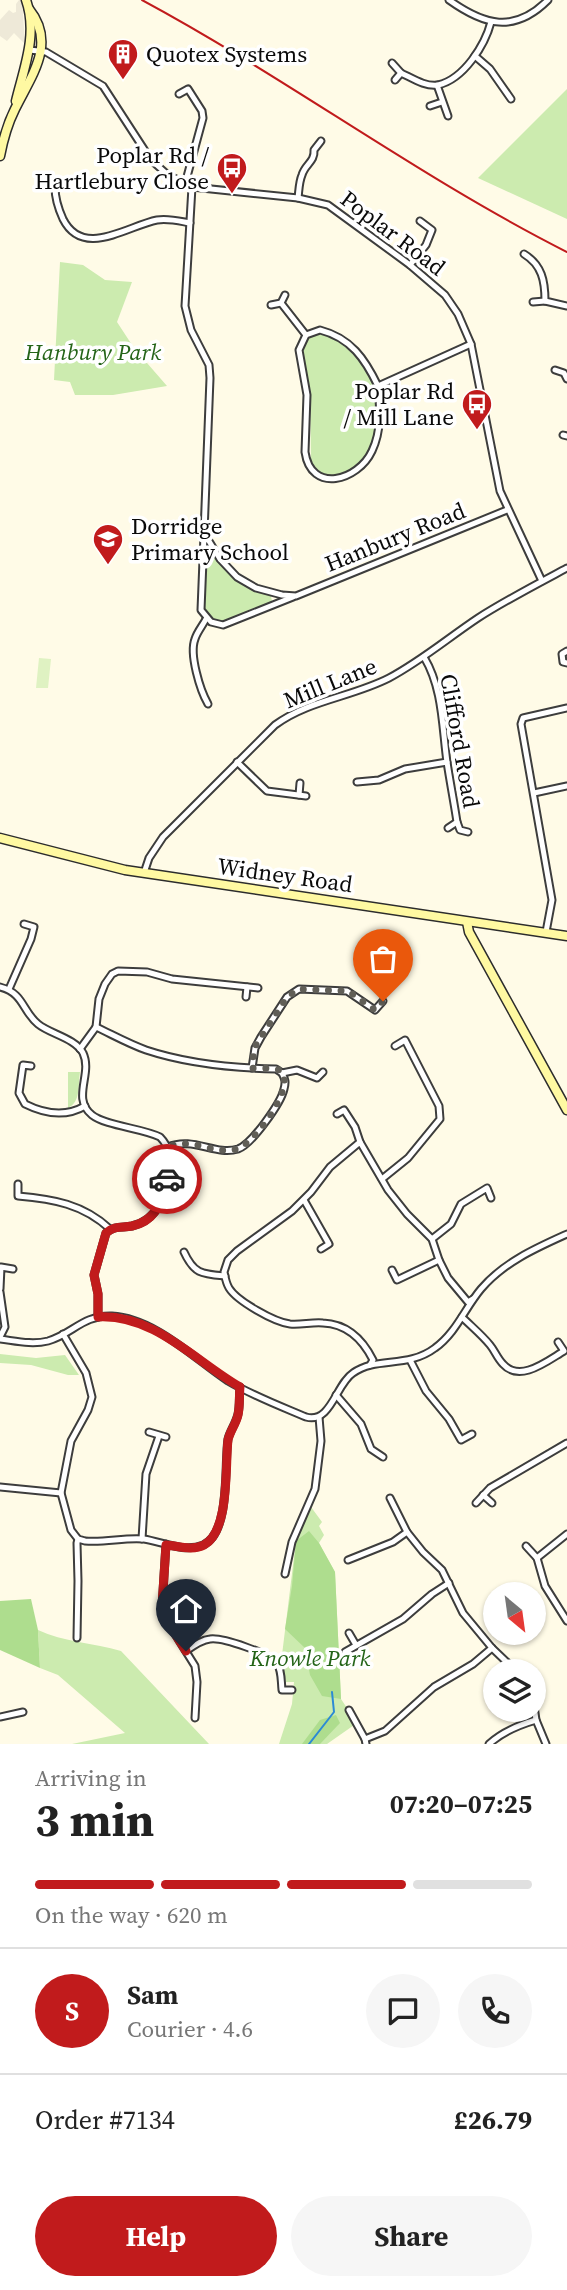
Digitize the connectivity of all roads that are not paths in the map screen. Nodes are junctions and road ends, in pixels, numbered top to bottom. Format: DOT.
graph roads {
  1 [pos="449,0"];
  2 [pos="548,0"];
  3 [pos="27,4"];
  4 [pos="491,22"];
  5 [pos="30,50"];
  6 [pos="41,51"];
  7 [pos="475,56"];
  8 [pos="392,63"];
  9 [pos="401,73"];
  10 [pos="395,80"];
  11 [pos="513,83"];
  12 [pos="437,85"];
  13 [pos="506,90"];
  14 [pos="180,94"];
  15 [pos="511,99"];
  16 [pos="442,102"];
  17 [pos="430,106"];
  18 [pos="16,108"];
  19 [pos="448,116"];
  20 [pos="321,141"];
  21 [pos="0,153"];
  22 [pos="185,184"];
  23 [pos="55,187"];
  24 [pos="192,187"];
  25 [pos="298,198"];
  26 [pos="420,221"];
  27 [pos="190,223"];
  28 [pos="524,254"];
  29 [pos="410,264"];
  30 [pos="285,295"];
  31 [pos="545,300"];
  32 [pos="533,302"];
  33 [pos="281,303"];
  34 [pos="271,305"];
  35 [pos="567,306"];
  36 [pos="306,335"];
  37 [pos="471,344"];
  38 [pos="555,370"];
  39 [pos="566,375"];
  40 [pos="378,386"];
  41 [pos="507,510"];
  42 [pos="204,533"];
  43 [pos="567,568"];
  44 [pos="542,581"];
  45 [pos="296,596"];
  46 [pos="206,619"];
  47 [pos="567,651"];
  48 [pos="424,657"];
  49 [pos="567,663"];
  50 [pos="208,704"];
  51 [pos="567,708"];
  52 [pos="237,762"];
  53 [pos="447,762"];
  54 [pos="357,782"];
  55 [pos="300,783"];
  56 [pos="567,786"];
  57 [pos="534,793"];
  58 [pos="457,822"];
  59 [pos="448,828"];
  60 [pos="468,832"];
  61 [pos="0,838"];
  62 [pos="144,873"];
  63 [pos="467,922"];
  64 [pos="24,924"];
  65 [pos="546,932"];
  66 [pos="567,936"];
  67 [pos="247,986"];
  68 [pos="0,987"];
  69 [pos="258,988"];
  70 [pos="9,989"];
  71 [pos="246,997"];
  72 [pos="383,1001"];
  73 [pos="96,1027"];
  74 [pos="395,1046"];
  75 [pos="80,1049"];
  76 [pos="31,1066"];
  77 [pos="252,1068"];
  78 [pos="323,1072"];
  79 [pos="282,1073"];
  80 [pos="85,1106"];
  81 [pos="567,1110"];
  82 [pos="337,1114"];
  83 [pos="360,1142"];
  84 [pos="168,1147"];
  85 [pos="382,1179"];
  86 [pos="18,1184"];
  87 [pos="491,1198"];
  88 [pos="304,1200"];
  89 [pos="110,1229"];
  90 [pos="567,1234"];
  91 [pos="432,1238"];
  92 [pos="321,1249"];
  93 [pos="439,1261"];
  94 [pos="181,1262"];
  95 [pos="13,1269"];
  96 [pos="392,1270"];
  97 [pos="225,1276"];
  98 [pos="0,1291"];
  99 [pos="473,1299"];
  100 [pos="98,1317"];
  101 [pos="462,1317"];
  102 [pos="63,1334"];
  103 [pos="0,1338"];
  104 [pos="558,1342"];
  105 [pos="411,1360"];
  106 [pos="370,1365"];
  107 [pos="240,1387"];
  108 [pos="336,1395"];
  109 [pos="319,1418"];
  110 [pos="149,1432"];
  111 [pos="471,1434"];
  112 [pos="567,1443"];
  113 [pos="374,1451"];
  114 [pos="383,1457"];
  115 [pos="367,1459"];
  116 [pos="0,1487"];
  117 [pos="61,1493"];
  118 [pos="483,1495"];
  119 [pos="390,1498"];
  120 [pos="475,1503"];
  121 [pos="492,1503"];
  122 [pos="407,1532"];
  123 [pos="567,1534"];
  124 [pos="78,1539"];
  125 [pos="142,1539"];
  126 [pos="166,1545"];
  127 [pos="526,1546"];
  128 [pos="537,1558"];
  129 [pos="348,1560"];
  130 [pos="285,1574"];
  131 [pos="449,1583"];
  132 [pos="567,1620"];
  133 [pos="77,1628"];
  134 [pos="87,1628"];
  135 [pos="349,1633"];
  136 [pos="77,1638"];
  137 [pos="356,1645"];
  138 [pos="492,1648"];
  139 [pos="186,1651"];
  140 [pos="345,1652"];
  141 [pos="503,1659"];
  142 [pos="292,1690"];
  143 [pos="196,1706"];
  144 [pos="186,1707"];
  145 [pos="349,1710"];
  146 [pos="23,1713"];
  147 [pos="15,1714"];
  148 [pos="0,1717"];
  149 [pos="195,1718"];
  150 [pos="530,1722"];
  151 [pos="537,1722"];
  152 [pos="17,1724"];
  153 [pos="366,1742"];
  154 [pos="489,1744"];
  155 [pos="546,1744"];
  1 -- 4 [label="street"];
  2 -- 4 [label="street"];
  3 -- 5 [label="street"];
  3 -- 6 [label="street"];
  4 -- 7 [label="street"];
  5 -- 6 [label="street, Poplar Road"];
  5 -- 18 [label="street"];
  6 -- 18 [label="street"];
  6 -- 22 [label="street, Poplar Road"];
  7 -- 12 [label="street"];
  7 -- 13 [label="street"];
  8 -- 9 [label="street"];
  9 -- 10 [label="street"];
  9 -- 12 [label="street"];
  11 -- 13 [label="street"];
  12 -- 16 [label="street"];
  13 -- 15 [label="street"];
  14 -- 22 [label="street"];
  16 -- 17 [label="street"];
  16 -- 19 [label="street"];
  18 -- 21 [label="street"];
  20 -- 25 [label="street"];
  22 -- 24 [label="street, Poplar Road"];
  23 -- 27 [label="street"];
  24 -- 25 [label="street, Poplar Road"];
  24 -- 27 [label="street"];
  25 -- 29 [label="street, Poplar Road"];
  26 -- 29 [label="street"];
  27 -- 42 [label="street"];
  28 -- 31 [label="street"];
  29 -- 37 [label="street, Poplar Road"];
  30 -- 33 [label="street"];
  31 -- 32 [label="street"];
  31 -- 35 [label="street"];
  33 -- 34 [label="street"];
  33 -- 36 [label="street"];
  36 -- 40 [label="street"];
  36 -- 40 [label="street"];
  37 -- 40 [label="street"];
  37 -- 41 [label="street, Poplar Road"];
  38 -- 39 [label="street"];
  41 -- 44 [label="street, Poplar Road"];
  41 -- 45 [label="street, Hanbury Road"];
  42 -- 45 [label="street"];
  42 -- 46 [label="street"];
  43 -- 44 [label="street, Mill Lane"];
  44 -- 48 [label="street, Mill Lane"];
  45 -- 46 [label="street, Hanbury Road"];
  46 -- 50 [label="street"];
  47 -- 49 [label="street"];
  48 -- 52 [label="street, Mill Lane"];
  48 -- 53 [label="street, Clifford Road"];
  51 -- 57 [label="street"];
  52 -- 55 [label="street"];
  52 -- 62 [label="street, Mill Lane"];
  53 -- 54 [label="street"];
  53 -- 58 [label="street, Clifford Road"];
  56 -- 57 [label="street"];
  57 -- 65 [label="street"];
  58 -- 59 [label="street, Clifford Road"];
  58 -- 60 [label="street"];
  61 -- 62 [label="street, Widney Road"];
  62 -- 63 [label="street, Widney Road"];
  63 -- 65 [label="street, Widney Road"];
  63 -- 81 [label="street"];
  64 -- 70 [label="street"];
  65 -- 66 [label="street, Widney Road"];
  67 -- 69 [label="street"];
  67 -- 71 [label="street"];
  67 -- 73 [label="street"];
  68 -- 70 [label="street"];
  70 -- 75 [label="street"];
  72 -- 77 [label="street"];
  73 -- 75 [label="street"];
  73 -- 77 [label="street"];
  74 -- 85 [label="street"];
  75 -- 80 [label="street"];
  76 -- 80 [label="street"];
  77 -- 79 [label="street"];
  78 -- 79 [label="street"];
  79 -- 84 [label="street"];
  80 -- 84 [label="street"];
  82 -- 83 [label="street"];
  83 -- 85 [label="street"];
  83 -- 88 [label="street"];
  84 -- 89 [label="street"];
  85 -- 91 [label="street"];
  86 -- 89 [label="street"];
  87 -- 91 [label="street"];
  88 -- 92 [label="street"];
  88 -- 97 [label="street"];
  89 -- 100 [label="street"];
  90 -- 99 [label="street"];
  91 -- 93 [label="street"];
  93 -- 96 [label="street"];
  93 -- 99 [label="street"];
  94 -- 97 [label="street"];
  95 -- 98 [label="street"];
  97 -- 106 [label="street"];
  98 -- 103 [label="street"];
  99 -- 101 [label="street"];
  100 -- 102 [label="street"];
  100 -- 107 [label="street"];
  101 -- 104 [label="street"];
  101 -- 105 [label="street"];
  102 -- 103 [label="street"];
  102 -- 117 [label="street"];
  105 -- 106 [label="street"];
  105 -- 111 [label="street"];
  106 -- 108 [label="street"];
  107 -- 109 [label="street"];
  107 -- 126 [label="street"];
  108 -- 109 [label="street"];
  108 -- 113 [label="street"];
  109 -- 130 [label="street"];
  110 -- 125 [label="street"];
  112 -- 118 [label="street"];
  113 -- 114 [label="street"];
  113 -- 115 [label="street"];
  116 -- 117 [label="street"];
  117 -- 124 [label="street"];
  118 -- 120 [label="street"];
  118 -- 121 [label="street"];
  119 -- 122 [label="street"];
  122 -- 129 [label="street"];
  122 -- 131 [label="street"];
  123 -- 128 [label="street"];
  124 -- 125 [label="street"];
  124 -- 133 [label="street"];
  125 -- 126 [label="street"];
  126 -- 139 [label="street"];
  127 -- 128 [label="street"];
  128 -- 132 [label="street"];
  131 -- 137 [label="street"];
  131 -- 138 [label="street"];
  133 -- 134 [label="street"];
  133 -- 136 [label="street"];
  135 -- 137 [label="street"];
  137 -- 140 [label="street"];
  138 -- 141 [label="street"];
  138 -- 153 [label="street"];
  139 -- 142 [label="street"];
  139 -- 143 [label="street"];
  143 -- 144 [label="street"];
  143 -- 149 [label="street"];
  145 -- 153 [label="street"];
  146 -- 147 [label="street"];
  147 -- 148 [label="street"];
  147 -- 152 [label="street"];
  150 -- 154 [label="street"];
  151 -- 155 [label="street"];
}
